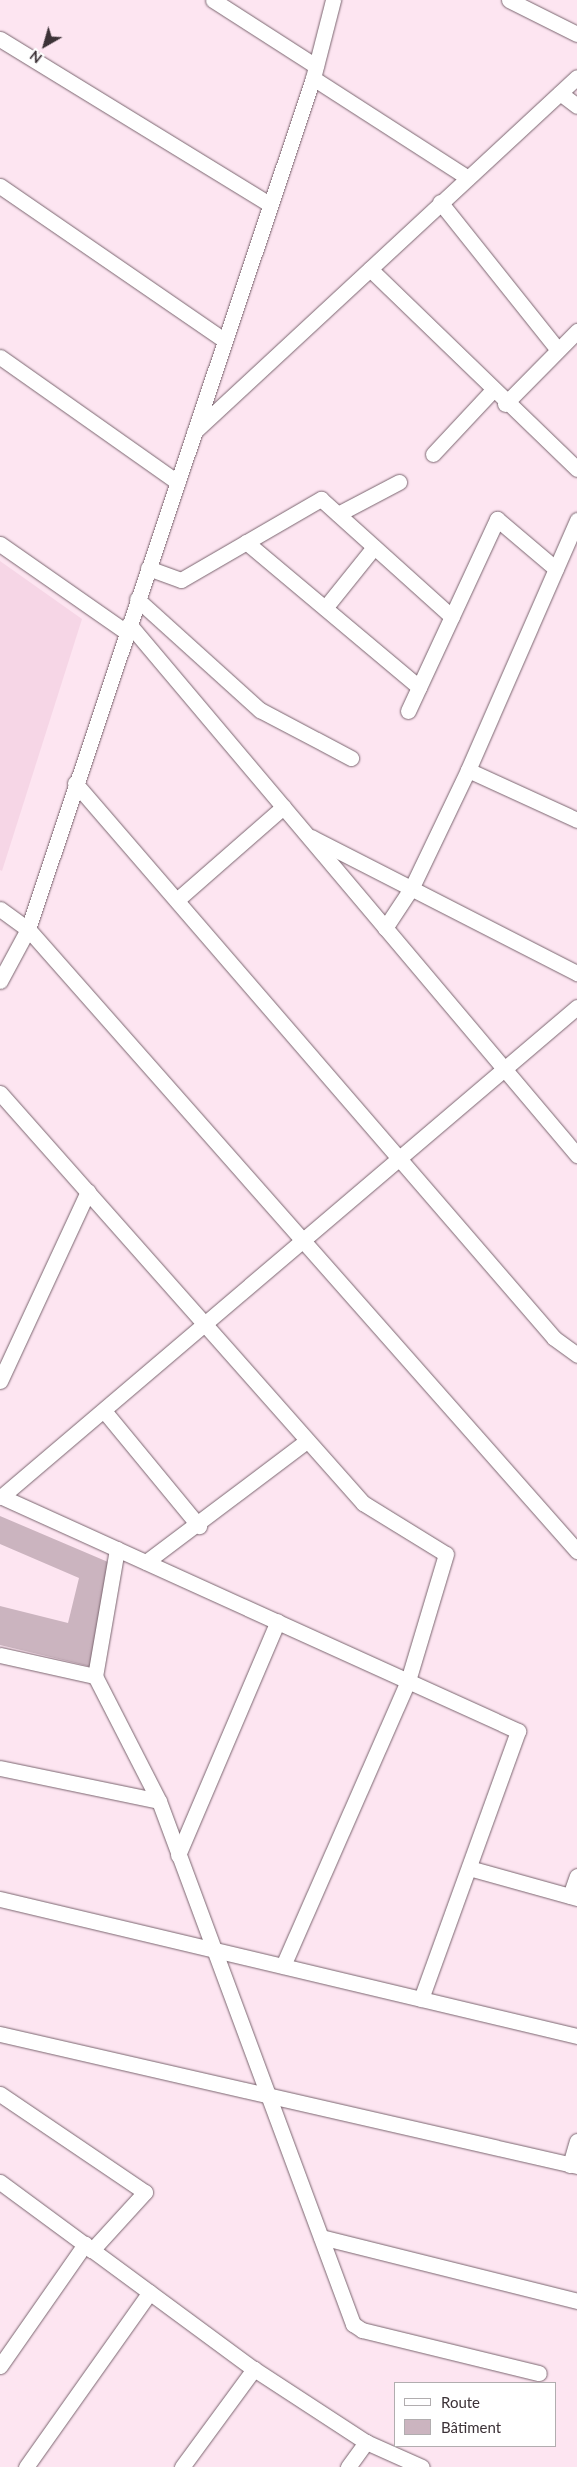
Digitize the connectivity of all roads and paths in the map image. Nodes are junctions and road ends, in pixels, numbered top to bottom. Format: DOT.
graph roads {
  1 [pos="213,0"];
  2 [pos="333,0"];
  3 [pos="509,0"];
  4 [pos="577,34"];
  5 [pos="0,39"];
  6 [pos="314,72"];
  7 [pos="577,77"];
  8 [pos="560,93"];
  9 [pos="577,106"];
  10 [pos="468,178"];
  11 [pos="0,186"];
  12 [pos="440,202"];
  13 [pos="269,204"];
  14 [pos="370,268"];
  15 [pos="577,331"];
  16 [pos="224,340"];
  17 [pos="558,350"];
  18 [pos="0,357"];
  19 [pos="492,391"];
  20 [pos="505,404"];
  21 [pos="193,433"];
  22 [pos="433,454"];
  23 [pos="577,469"];
  24 [pos="177,482"];
  25 [pos="399,482"];
  26 [pos="338,514"];
  27 [pos="577,520"];
  28 [pos="246,542"];
  29 [pos="0,544"];
  30 [pos="374,547"];
  31 [pos="148,568"];
  32 [pos="556,569"];
  33 [pos="137,599"];
  34 [pos="325,608"];
  35 [pos="452,616"];
  36 [pos="128,628"];
  37 [pos="419,687"];
  38 [pos="408,711"];
  39 [pos="351,758"];
  40 [pos="468,770"];
  41 [pos="75,783"];
  42 [pos="283,807"];
  43 [pos="577,820"];
  44 [pos="306,834"];
  45 [pos="412,887"];
  46 [pos="178,899"];
  47 [pos="0,909"];
  48 [pos="385,928"];
  49 [pos="28,929"];
  50 [pos="577,973"];
  51 [pos="0,981"];
  52 [pos="577,1007"];
  53 [pos="505,1070"];
  54 [pos="0,1093"];
  55 [pos="577,1155"];
  56 [pos="400,1159"];
  57 [pos="88,1191"];
  58 [pos="303,1242"];
  59 [pos="205,1326"];
  60 [pos="577,1355"];
  61 [pos="0,1381"];
  62 [pos="105,1412"];
  63 [pos="306,1442"];
  64 [pos="0,1496"];
  65 [pos="199,1526"];
  66 [pos="117,1549"];
  67 [pos="577,1551"];
  68 [pos="146,1562"];
  69 [pos="278,1621"];
  70 [pos="0,1655"];
  71 [pos="95,1676"];
  72 [pos="408,1681"];
  73 [pos="0,1768"];
  74 [pos="159,1801"];
  75 [pos="178,1854"];
  76 [pos="469,1868"];
  77 [pos="577,1876"];
  78 [pos="574,1897"];
  79 [pos="0,1899"];
  80 [pos="214,1951"];
  81 [pos="283,1966"];
  82 [pos="422,1999"];
  83 [pos="0,2034"];
  84 [pos="577,2036"];
  85 [pos="0,2094"];
  86 [pos="268,2097"];
  87 [pos="577,2141"];
  88 [pos="574,2165"];
  89 [pos="0,2182"];
  90 [pos="321,2237"];
  91 [pos="88,2247"];
  92 [pos="150,2292"];
  93 [pos="577,2301"];
  94 [pos="0,2366"];
  95 [pos="254,2369"];
  96 [pos="539,2373"];
  97 [pos="366,2442"];
  98 [pos="26,2467"];
  99 [pos="182,2467"];
  100 [pos="348,2467"];
  101 [pos="422,2467"];
  1 -- 6 [label="street"];
  2 -- 6 [label="street"];
  3 -- 4 [label="street"];
  5 -- 13 [label="street"];
  6 -- 10 [label="street"];
  6 -- 13 [label="street"];
  7 -- 8 [label="street"];
  8 -- 9 [label="street"];
  8 -- 10 [label="street"];
  10 -- 12 [label="street"];
  11 -- 16 [label="street"];
  12 -- 14 [label="street"];
  12 -- 17 [label="street"];
  13 -- 16 [label="street"];
  14 -- 19 [label="street"];
  14 -- 21 [label="street"];
  15 -- 17 [label="street"];
  16 -- 21 [label="street"];
  17 -- 20 [label="street"];
  18 -- 24 [label="street"];
  19 -- 20 [label="street"];
  19 -- 22 [label="street"];
  20 -- 23 [label="street"];
  21 -- 24 [label="street"];
  24 -- 31 [label="street"];
  25 -- 26 [label="street"];
  26 -- 28 [label="street"];
  26 -- 30 [label="street"];
  27 -- 32 [label="street"];
  28 -- 31 [label="street"];
  28 -- 34 [label="street"];
  29 -- 36 [label="street"];
  30 -- 34 [label="street"];
  30 -- 35 [label="street"];
  31 -- 33 [label="street"];
  32 -- 35 [label="street"];
  32 -- 40 [label="street"];
  33 -- 36 [label="street"];
  33 -- 39 [label="street"];
  34 -- 37 [label="street"];
  35 -- 37 [label="street"];
  36 -- 41 [label="street"];
  36 -- 42 [label="street"];
  37 -- 38 [label="street"];
  40 -- 43 [label="street"];
  40 -- 45 [label="street"];
  41 -- 46 [label="street"];
  41 -- 49 [label="street"];
  42 -- 44 [label="street"];
  42 -- 46 [label="street"];
  44 -- 45 [label="street"];
  44 -- 48 [label="street"];
  45 -- 48 [label="street"];
  45 -- 50 [label="street"];
  46 -- 56 [label="street"];
  47 -- 49 [label="street"];
  48 -- 53 [label="street"];
  49 -- 51 [label="street"];
  49 -- 58 [label="street"];
  52 -- 53 [label="street"];
  53 -- 55 [label="street"];
  53 -- 56 [label="street"];
  54 -- 57 [label="street"];
  56 -- 58 [label="street"];
  56 -- 60 [label="street"];
  57 -- 59 [label="street"];
  57 -- 61 [label="street"];
  58 -- 59 [label="street"];
  58 -- 67 [label="street"];
  59 -- 62 [label="street"];
  59 -- 63 [label="street"];
  62 -- 64 [label="street"];
  62 -- 65 [label="street"];
  63 -- 65 [label="street"];
  63 -- 72 [label="street"];
  64 -- 66 [label="street"];
  65 -- 68 [label="street"];
  66 -- 68 [label="street"];
  66 -- 71 [label="street"];
  68 -- 69 [label="street"];
  69 -- 72 [label="street"];
  69 -- 75 [label="street"];
  70 -- 71 [label="street"];
  71 -- 74 [label="street"];
  72 -- 76 [label="street"];
  72 -- 81 [label="street"];
  73 -- 74 [label="street"];
  74 -- 75 [label="street"];
  75 -- 80 [label="street"];
  76 -- 78 [label="street"];
  76 -- 82 [label="street"];
  77 -- 78 [label="street"];
  79 -- 80 [label="street"];
  80 -- 81 [label="street"];
  80 -- 86 [label="street"];
  81 -- 82 [label="street"];
  82 -- 84 [label="street"];
  83 -- 86 [label="street"];
  85 -- 91 [label="street"];
  86 -- 88 [label="street"];
  86 -- 90 [label="street"];
  87 -- 88 [label="street"];
  89 -- 91 [label="street"];
  90 -- 93 [label="street"];
  90 -- 96 [label="street"];
  91 -- 92 [label="street"];
  91 -- 94 [label="street"];
  92 -- 95 [label="street"];
  92 -- 98 [label="street"];
  95 -- 97 [label="street"];
  95 -- 99 [label="street"];
  97 -- 100 [label="street"];
  97 -- 101 [label="street"];
}
